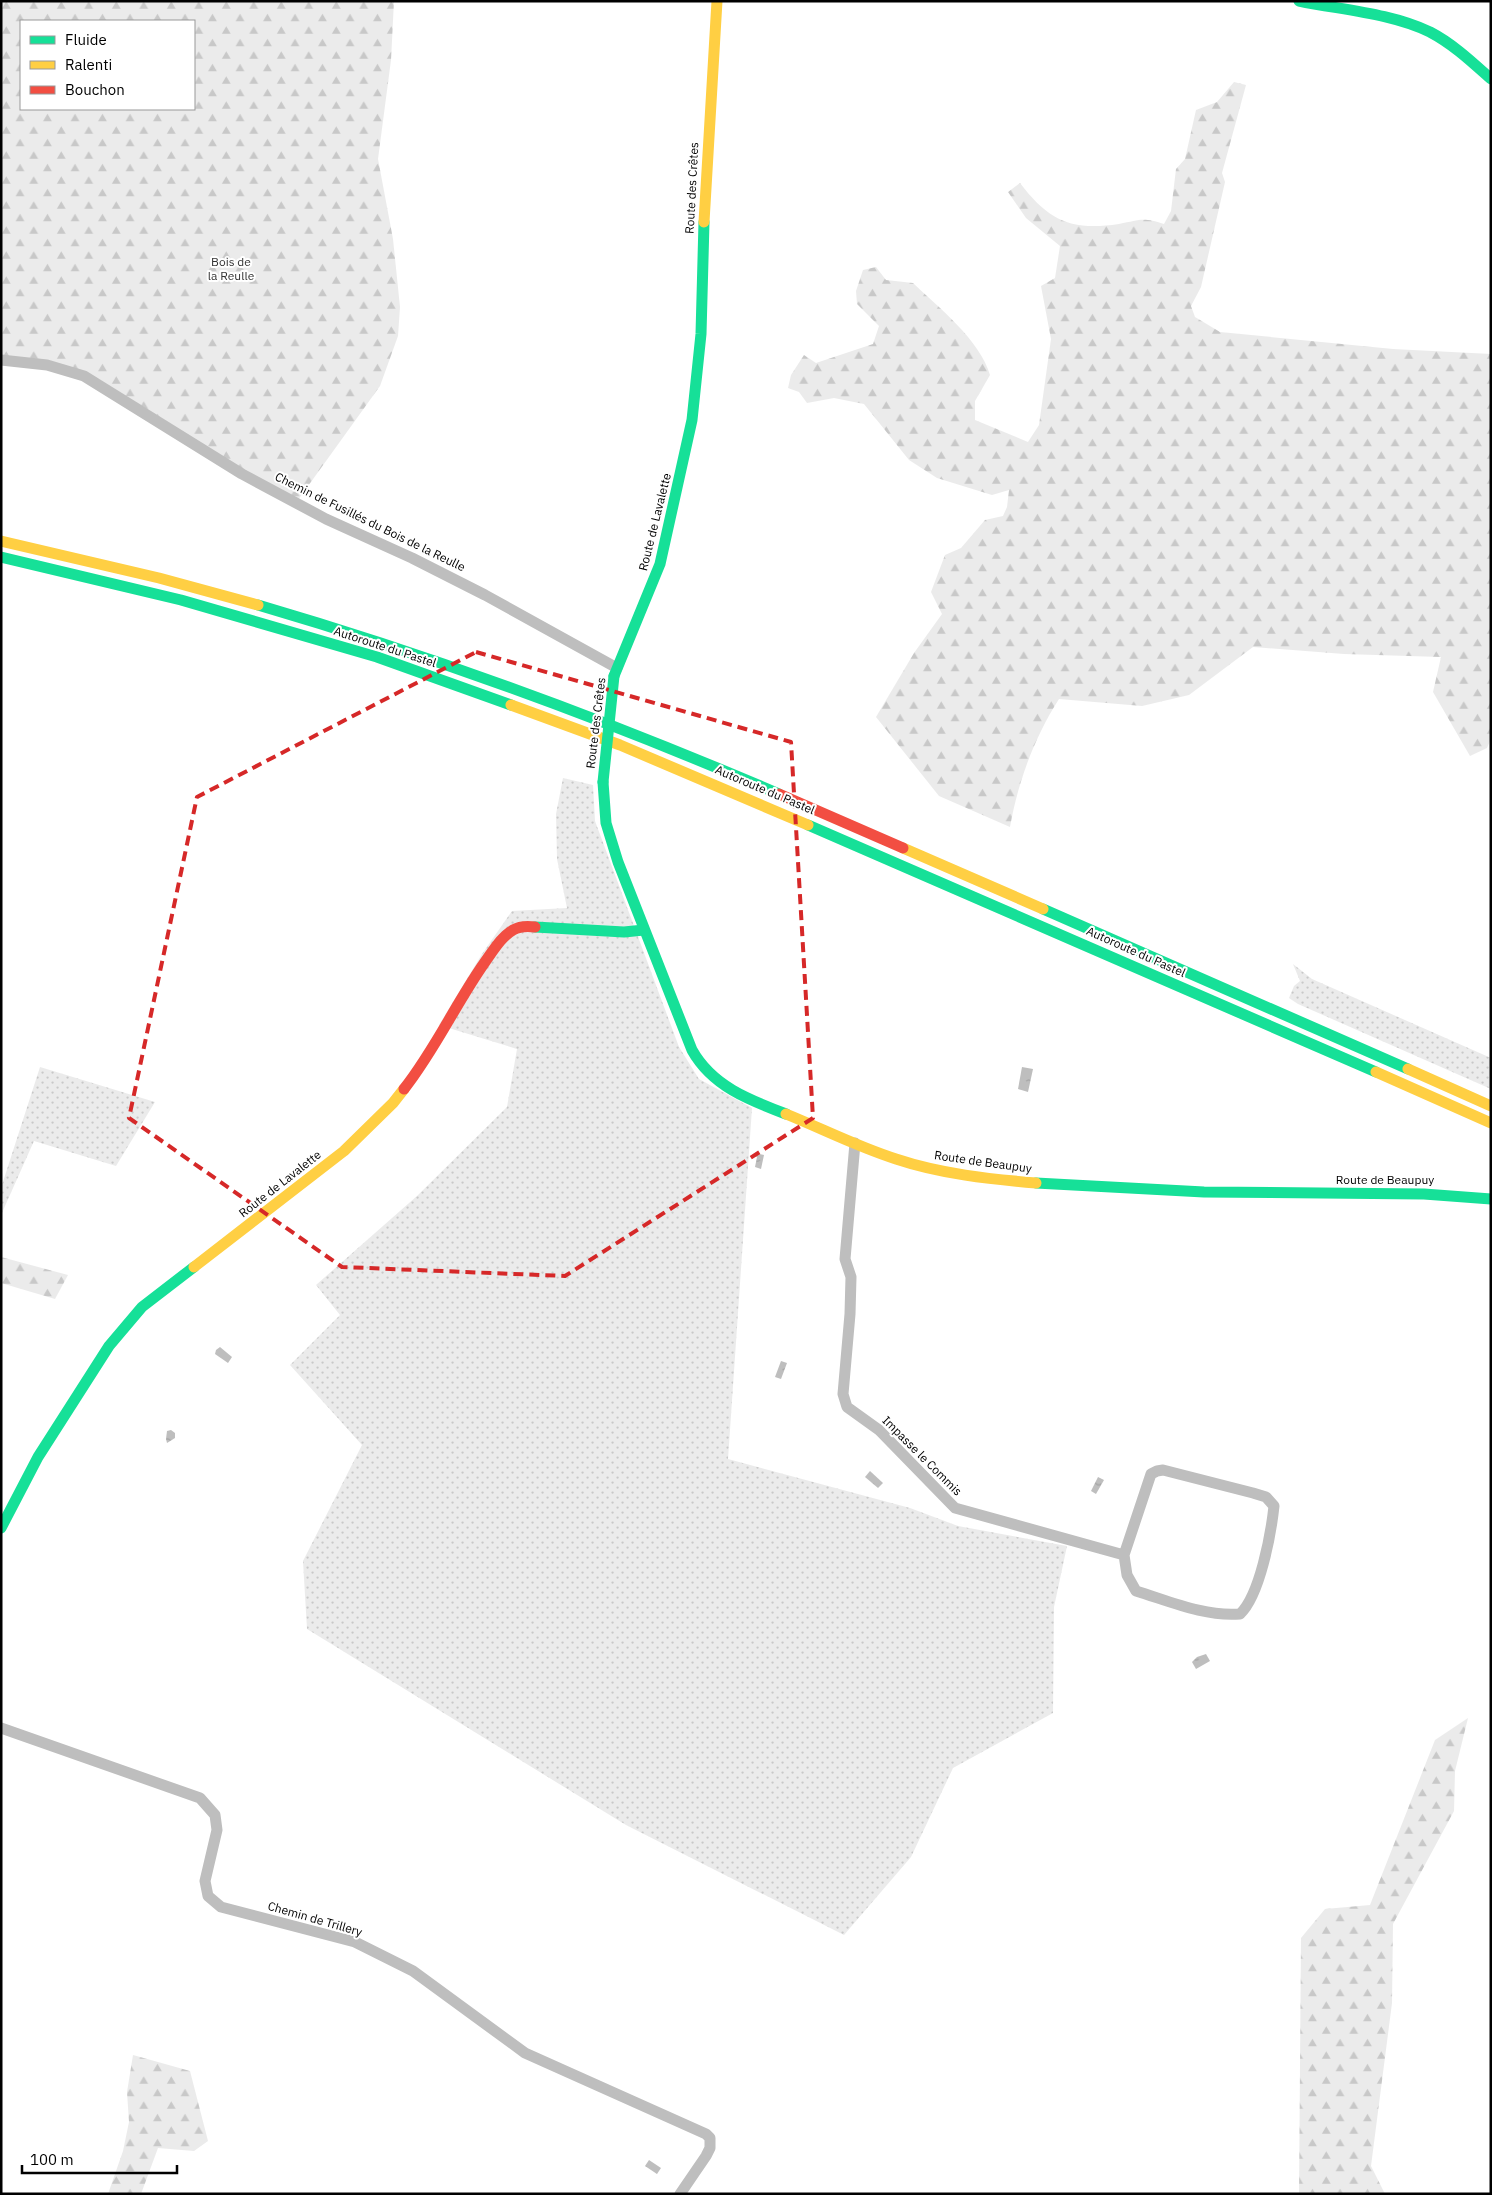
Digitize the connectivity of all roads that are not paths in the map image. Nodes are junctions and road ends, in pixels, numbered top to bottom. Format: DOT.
graph roads {
  1 [pos="717,1"];
  2 [pos="1298,1"];
  3 [pos="1491,79"];
  4 [pos="1,360"];
  5 [pos="698,377"];
  6 [pos="1,541"];
  7 [pos="1,557"];
  8 [pos="616,672"];
  9 [pos="639,915"];
  10 [pos="644,930"];
  11 [pos="608,931"];
  12 [pos="1491,1106"];
  13 [pos="1491,1123"];
  14 [pos="855,1143"];
  15 [pos="1491,1199"];
  16 [pos="1,1528"];
  17 [pos="1124,1555"];
  18 [pos="1,1728"];
  19 [pos="680,2194"];
  1 -- 5 [label="main road, Route des Crêtes"];
  2 -- 3 [label="main road"];
  4 -- 8 [label="street, Chemin de Fusillés du Bois de la Reulle"];
  5 -- 8 [label="main road, Route de Lavalette"];
  6 -- 12 [label="main road, Autoroute du Pastel"];
  7 -- 13 [label="main road, Autoroute du Pastel"];
  8 -- 9 [label="main road, Route des Crêtes, bridge"];
  9 -- 10 [label="main road"];
  9 -- 11 [label="main road"];
  10 -- 11 [label="main road, Route de Lavalette"];
  10 -- 14 [label="main road, Route de Beaupuy"];
  11 -- 16 [label="main road, Route de Lavalette"];
  14 -- 15 [label="main road, Route de Beaupuy"];
  14 -- 17 [label="street, Impasse le Commis"];
  17 -- 17 [label="street"];
  18 -- 19 [label="street, Chemin de Trillery"];
}
